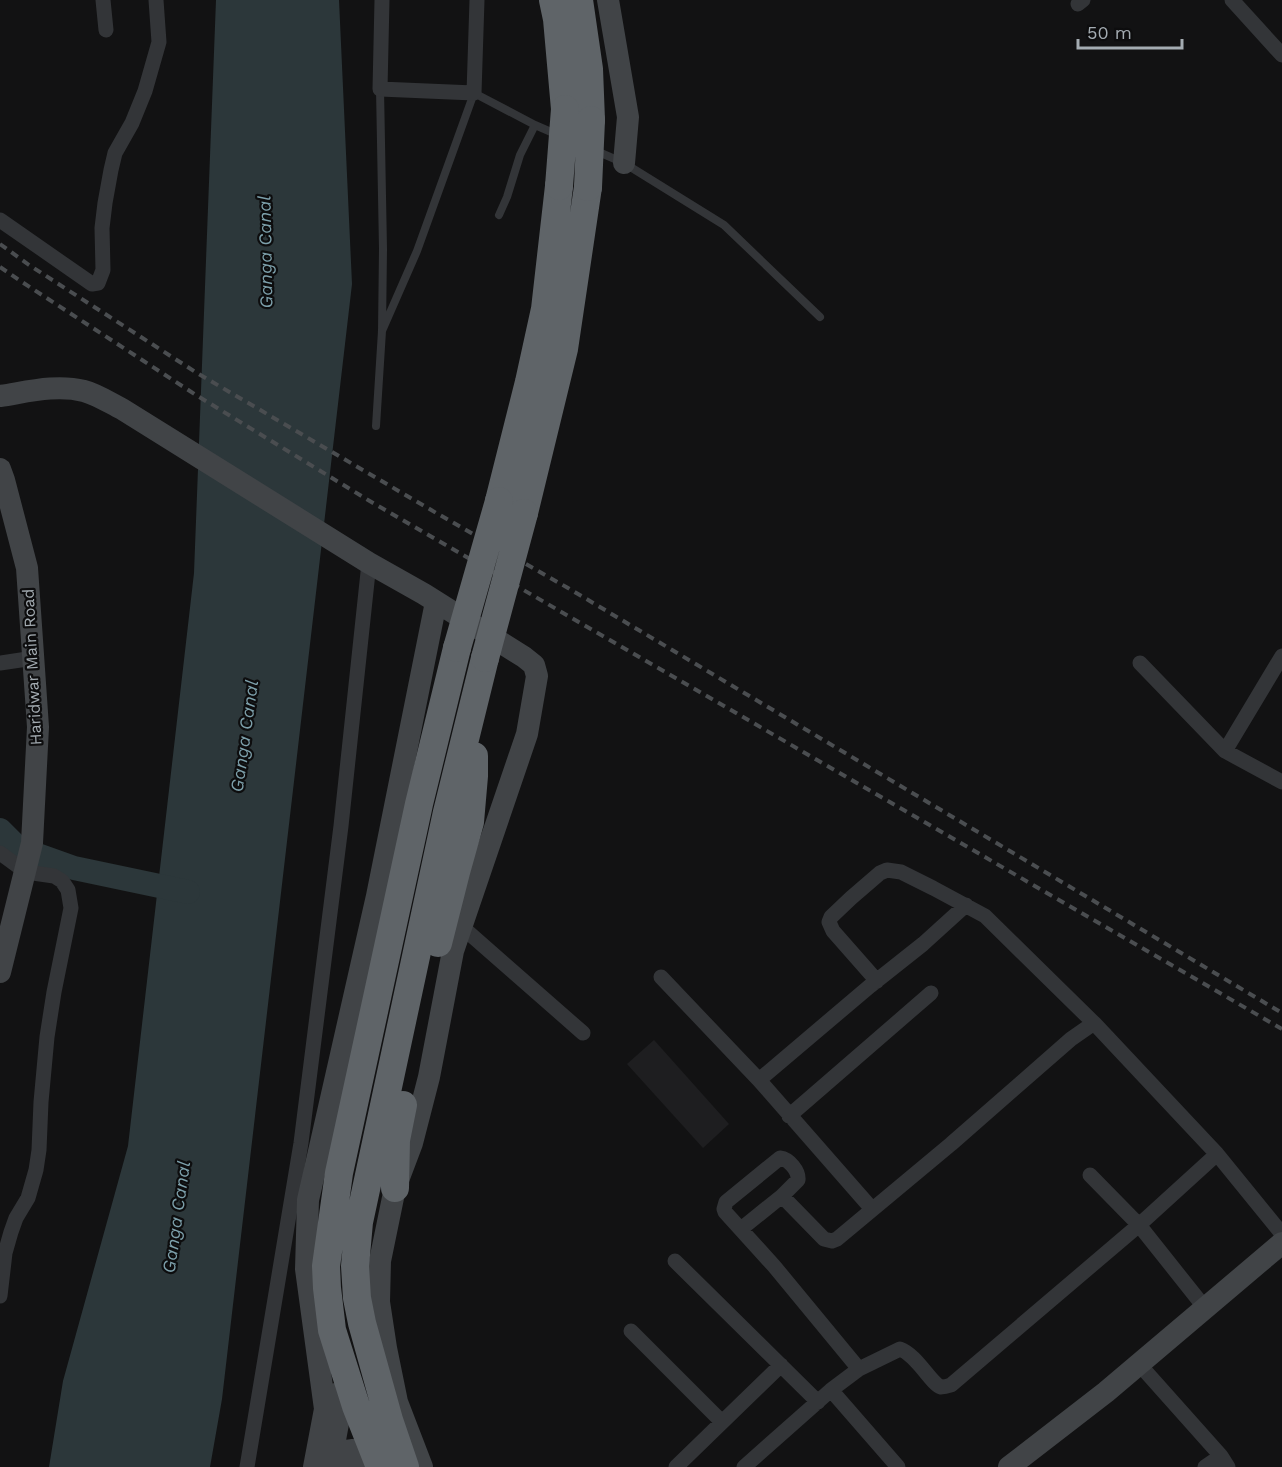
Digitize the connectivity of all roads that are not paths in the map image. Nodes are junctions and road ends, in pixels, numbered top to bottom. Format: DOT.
graph roads {
  1 [pos="103,0"];
  2 [pos="156,0"];
  3 [pos="382,0"];
  4 [pos="477,0"];
  5 [pos="553,0"];
  6 [pos="579,0"];
  7 [pos="608,0"];
  8 [pos="1232,0"];
  9 [pos="106,30"];
  10 [pos="1282,55"];
  11 [pos="380,89"];
  12 [pos="474,93"];
  13 [pos="535,125"];
  14 [pos="579,129"];
  15 [pos="624,163"];
  16 [pos="499,215"];
  17 [pos="0,220"];
  18 [pos="820,317"];
  19 [pos="382,331"];
  20 [pos="0,396"];
  21 [pos="376,426"];
  22 [pos="1,477"];
  23 [pos="363,559"];
  24 [pos="436,602"];
  25 [pos="1282,656"];
  26 [pos="34,658"];
  27 [pos="0,663"];
  28 [pos="1140,663"];
  29 [pos="472,709"];
  30 [pos="1225,750"];
  31 [pos="1282,782"];
  32 [pos="0,853"];
  33 [pos="28,860"];
  34 [pos="966,905"];
  35 [pos="461,926"];
  36 [pos="0,972"];
  37 [pos="661,977"];
  38 [pos="877,981"];
  39 [pos="931,993"];
  40 [pos="1094,1023"];
  41 [pos="583,1033"];
  42 [pos="759,1080"];
  43 [pos="789,1116"];
  44 [pos="1217,1154"];
  45 [pos="1090,1175"];
  46 [pos="395,1188"];
  47 [pos="782,1196"];
  48 [pos="872,1209"];
  49 [pos="1139,1225"];
  50 [pos="741,1229"];
  51 [pos="1282,1234"];
  52 [pos="1282,1243"];
  53 [pos="3,1253"];
  54 [pos="675,1261"];
  55 [pos="0,1296"];
  56 [pos="1205,1308"];
  57 [pos="333,1330"];
  58 [pos="631,1331"];
  59 [pos="1139,1364"];
  60 [pos="781,1365"];
  61 [pos="859,1369"];
  62 [pos="831,1390"];
  63 [pos="818,1402"];
  64 [pos="722,1422"];
  65 [pos="1224,1461"];
  66 [pos="329,1466"];
  67 [pos="247,1467"];
  68 [pos="361,1467"];
  69 [pos="380,1467"];
  70 [pos="405,1467"];
  71 [pos="422,1467"];
  72 [pos="676,1467"];
  73 [pos="744,1467"];
  74 [pos="898,1467"];
  75 [pos="1009,1467"];
  76 [pos="1205,1467"];
  1 -- 9 [label="street"];
  2 -- 17 [label="street"];
  3 -- 11 [label="street"];
  4 -- 12 [label="street"];
  5 -- 14 [label="highway"];
  6 -- 14 [label="highway"];
  7 -- 15 [label="street"];
  8 -- 10 [label="street"];
  11 -- 12 [label="street"];
  11 -- 19 [label="lane"];
  12 -- 13 [label="lane"];
  12 -- 19 [label="lane"];
  13 -- 14 [label="lane"];
  13 -- 16 [label="lane"];
  14 -- 15 [label="lane"];
  14 -- 29 [label="highway, bridge"];
  14 -- 57 [label="highway, bridge"];
  15 -- 18 [label="lane"];
  19 -- 21 [label="lane"];
  20 -- 23 [label="street"];
  22 -- 26 [label="street, Haridwar Main Road"];
  23 -- 24 [label="street"];
  23 -- 67 [label="street"];
  24 -- 35 [label="street"];
  24 -- 66 [label="street"];
  25 -- 30 [label="street"];
  26 -- 27 [label="street"];
  26 -- 33 [label="street, Haridwar Main Road"];
  28 -- 30 [label="street"];
  29 -- 46 [label="highway"];
  29 -- 70 [label="highway"];
  30 -- 31 [label="street"];
  32 -- 33 [label="street"];
  33 -- 36 [label="street, Haridwar Main Road"];
  33 -- 53 [label="street"];
  34 -- 38 [label="street"];
  34 -- 38 [label="street"];
  34 -- 40 [label="street"];
  35 -- 41 [label="street"];
  35 -- 46 [label="street"];
  37 -- 42 [label="street"];
  38 -- 42 [label="street"];
  39 -- 43 [label="street"];
  40 -- 44 [label="street"];
  40 -- 48 [label="street"];
  42 -- 43 [label="street"];
  43 -- 48 [label="street"];
  44 -- 49 [label="street"];
  44 -- 51 [label="street"];
  45 -- 49 [label="street"];
  46 -- 71 [label="street"];
  47 -- 48 [label="street"];
  47 -- 50 [label="street"];
  47 -- 50 [label="street"];
  49 -- 56 [label="street"];
  49 -- 61 [label="street"];
  50 -- 61 [label="street"];
  52 -- 56 [label="street"];
  53 -- 55 [label="street"];
  54 -- 60 [label="street"];
  56 -- 59 [label="street"];
  57 -- 66 [label="street"];
  57 -- 69 [label="highway"];
  58 -- 64 [label="street"];
  59 -- 65 [label="street"];
  59 -- 75 [label="street"];
  60 -- 63 [label="street"];
  60 -- 64 [label="street"];
  61 -- 62 [label="street"];
  62 -- 63 [label="street"];
  62 -- 74 [label="street"];
  63 -- 73 [label="street"];
  64 -- 72 [label="street"];
  65 -- 76 [label="street"];
  66 -- 68 [label="street"];
}
